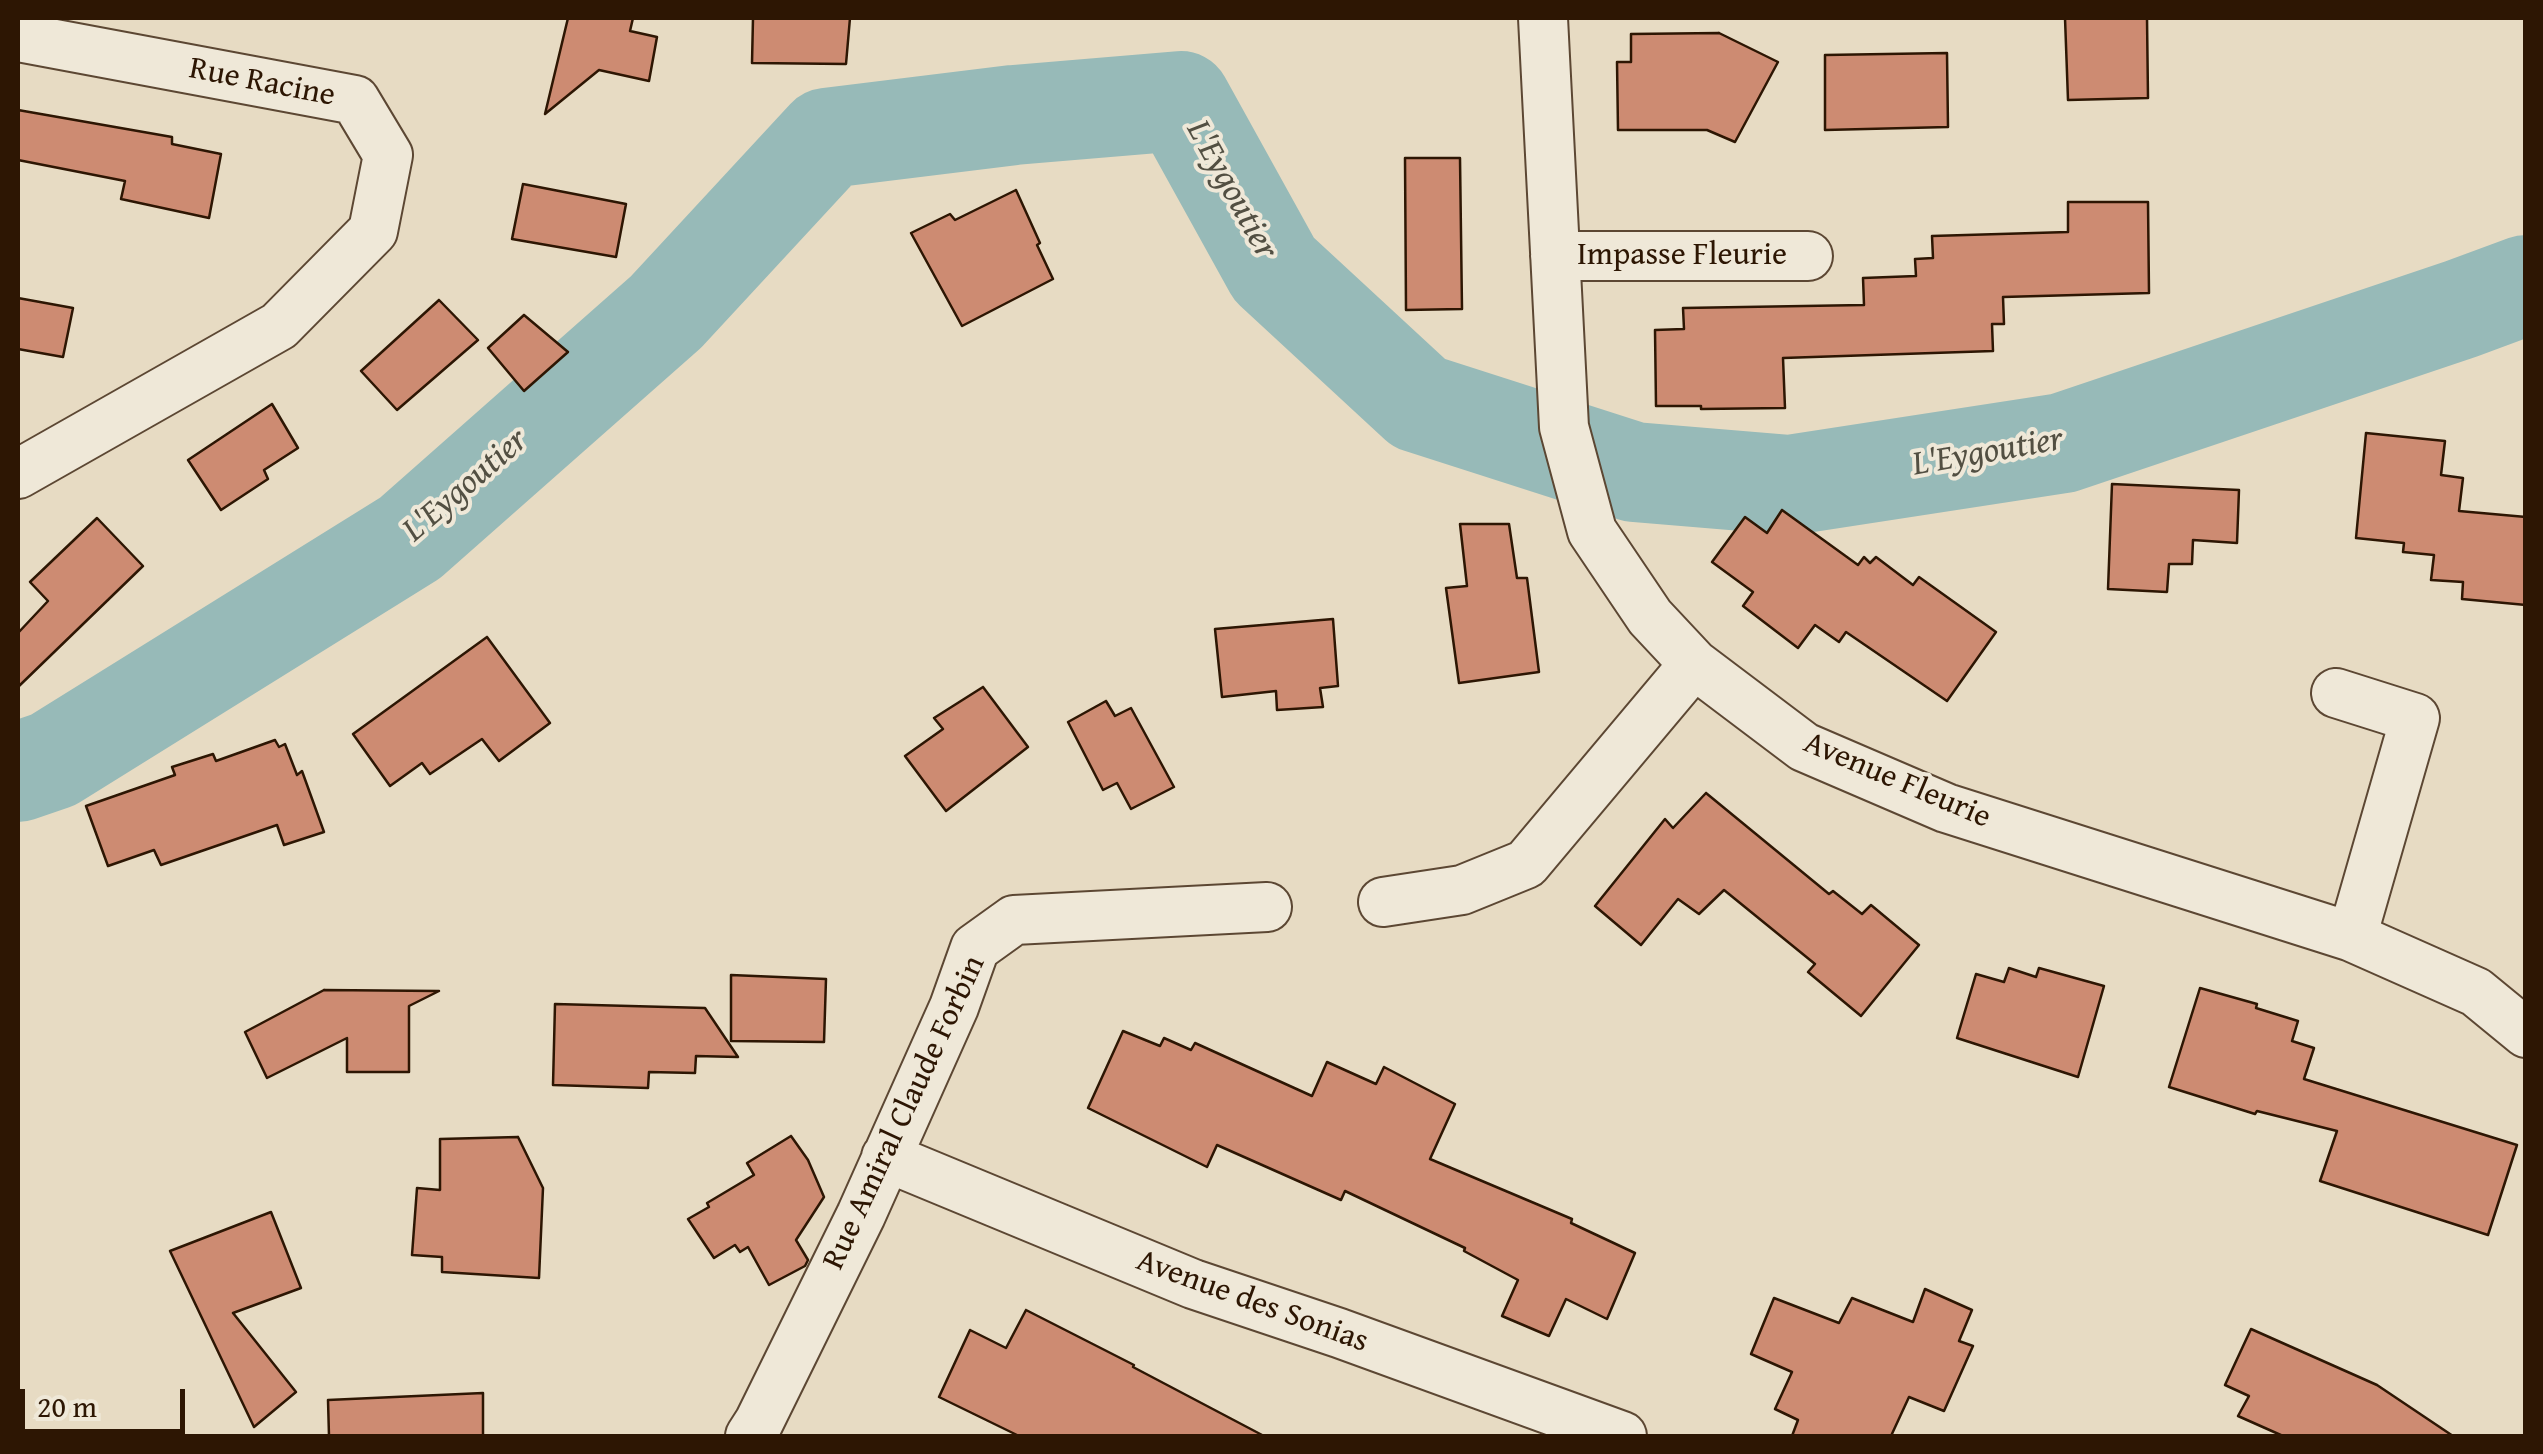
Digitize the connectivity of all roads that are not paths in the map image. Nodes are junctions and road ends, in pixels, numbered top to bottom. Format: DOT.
graph roads {
  1 [pos="1543,18"];
  2 [pos="18,36"];
  3 [pos="1555,256"];
  4 [pos="1808,256"];
  5 [pos="18,474"];
  6 [pos="1694,664"];
  7 [pos="2336,693"];
  8 [pos="1383,902"];
  9 [pos="1267,907"];
  10 [pos="2352,938"];
  11 [pos="2526,1034"];
  12 [pos="886,1157"];
  13 [pos="750,1436"];
  14 [pos="1622,1436"];
  1 -- 3 [label="street, Avenue Fleurie"];
  2 -- 5 [label="street, Rue Racine"];
  3 -- 4 [label="street, Impasse Fleurie"];
  3 -- 6 [label="street, Avenue Fleurie"];
  6 -- 8 [label="street"];
  6 -- 10 [label="street, Avenue Fleurie"];
  7 -- 10 [label="street"];
  9 -- 12 [label="street, Rue Amiral Claude Forbin"];
  10 -- 11 [label="street, Avenue Fleurie"];
  12 -- 13 [label="street, Rue Amiral Claude Forbin"];
  12 -- 14 [label="street, Avenue des Sonias"];
}
